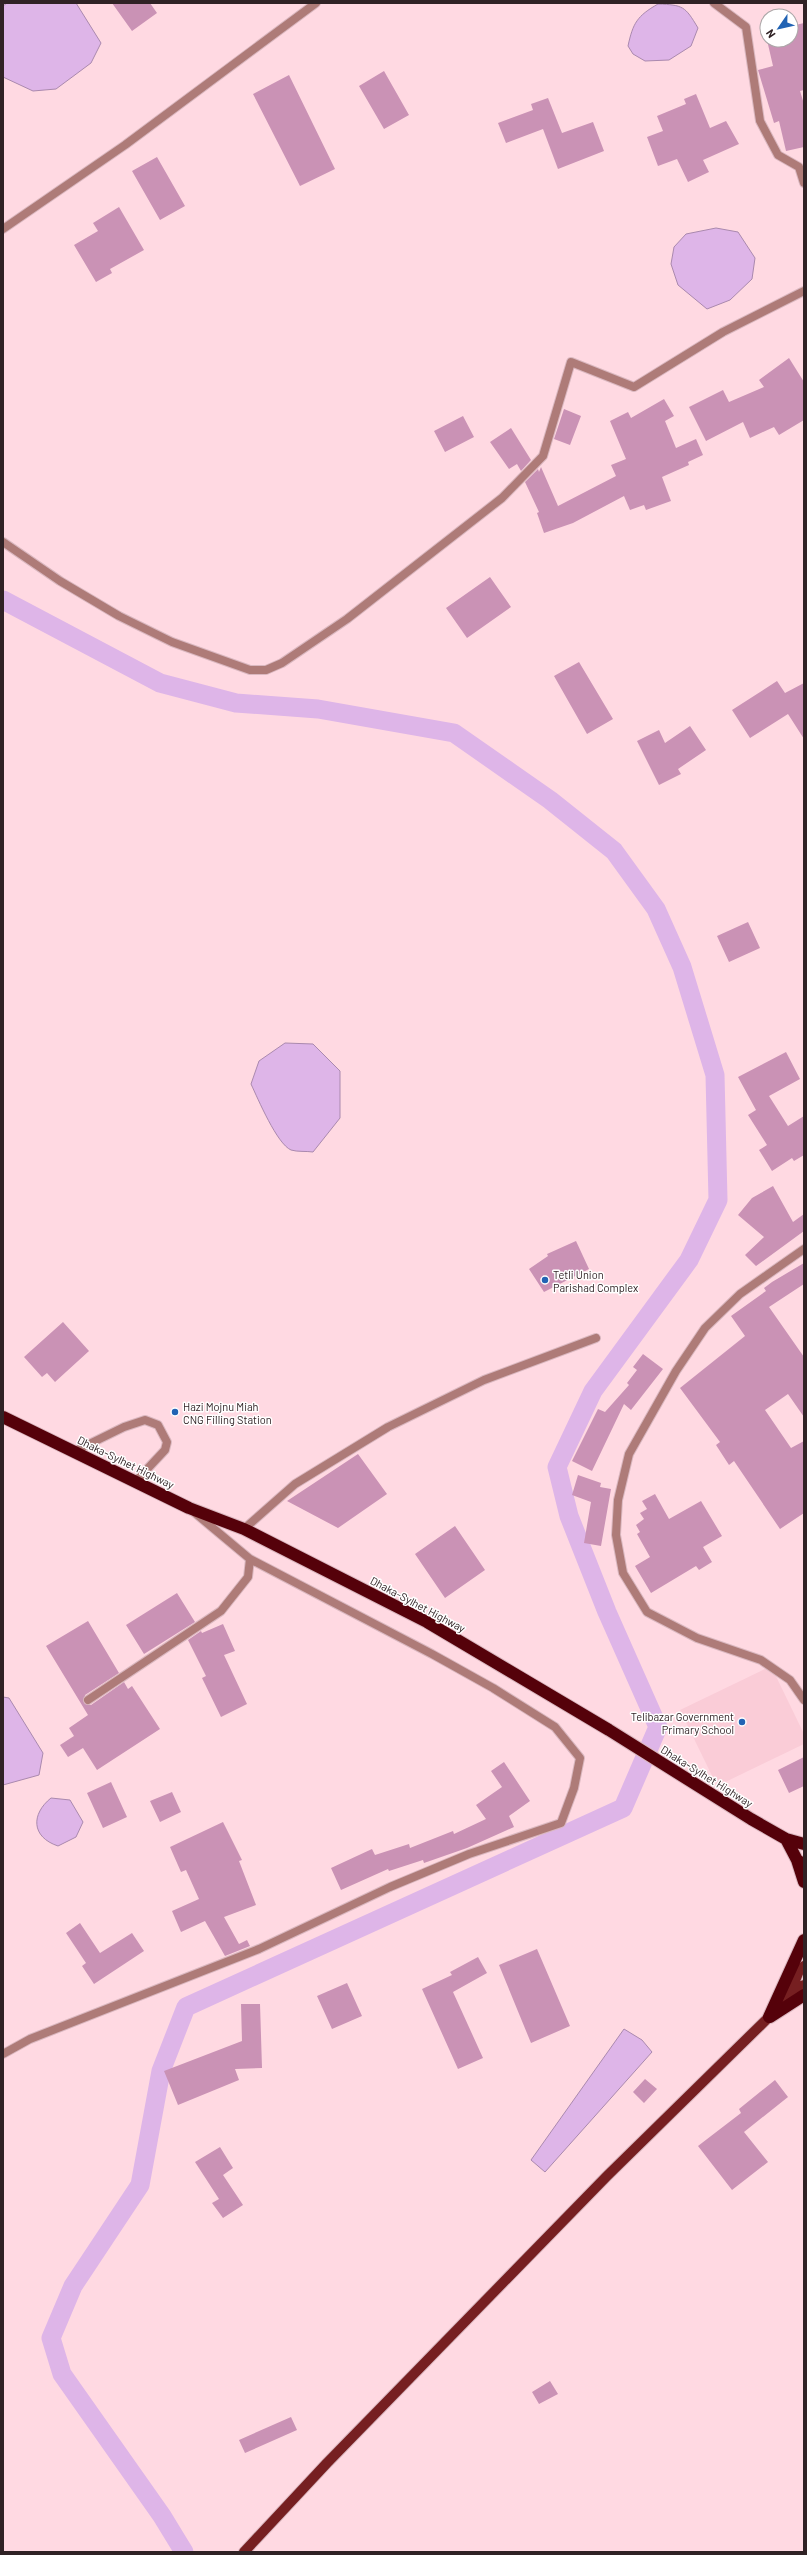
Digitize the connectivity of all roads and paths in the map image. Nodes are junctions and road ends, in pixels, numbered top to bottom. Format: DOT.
graph roads {
  1 [pos="316,3"];
  2 [pos="714,3"];
  3 [pos="804,183"];
  4 [pos="3,229"];
  5 [pos="804,291"];
  6 [pos="3,542"];
  7 [pos="804,1249"];
  8 [pos="596,1338"];
  9 [pos="3,1417"];
  10 [pos="75,1451"];
  11 [pos="136,1481"];
  12 [pos="189,1508"];
  13 [pos="244,1529"];
  14 [pos="250,1559"];
  15 [pos="88,1700"];
  16 [pos="804,1700"];
  17 [pos="786,1839"];
  18 [pos="804,1844"];
  19 [pos="800,1862"];
  20 [pos="804,1882"];
  21 [pos="804,1940"];
  22 [pos="804,1966"];
  23 [pos="804,1985"];
  24 [pos="791,1991"];
  25 [pos="804,1994"];
  26 [pos="769,2017"];
  27 [pos="3,2054"];
  28 [pos="247,2549"];
  1 -- 4 [label="street"];
  2 -- 3 [label="street"];
  5 -- 6 [label="street"];
  7 -- 16 [label="street"];
  8 -- 13 [label="street"];
  9 -- 10 [label="highway, Dhaka-Sylhet Highway"];
  10 -- 11 [label="highway, Dhaka-Sylhet Highway"];
  10 -- 11 [label="street"];
  11 -- 12 [label="highway, Dhaka-Sylhet Highway"];
  12 -- 13 [label="highway, Dhaka-Sylhet Highway"];
  12 -- 14 [label="street"];
  13 -- 17 [label="highway, Dhaka-Sylhet Highway"];
  14 -- 15 [label="street"];
  14 -- 27 [label="street"];
  17 -- 18 [label="highway, Dhaka-Sylhet Highway"];
  17 -- 19 [label="highway"];
  19 -- 20 [label="highway"];
  21 -- 26 [label="highway"];
  22 -- 24 [label="main road"];
  23 -- 24 [label="main road"];
  24 -- 26 [label="main road"];
  25 -- 26 [label="highway"];
  26 -- 28 [label="main road"];
}
